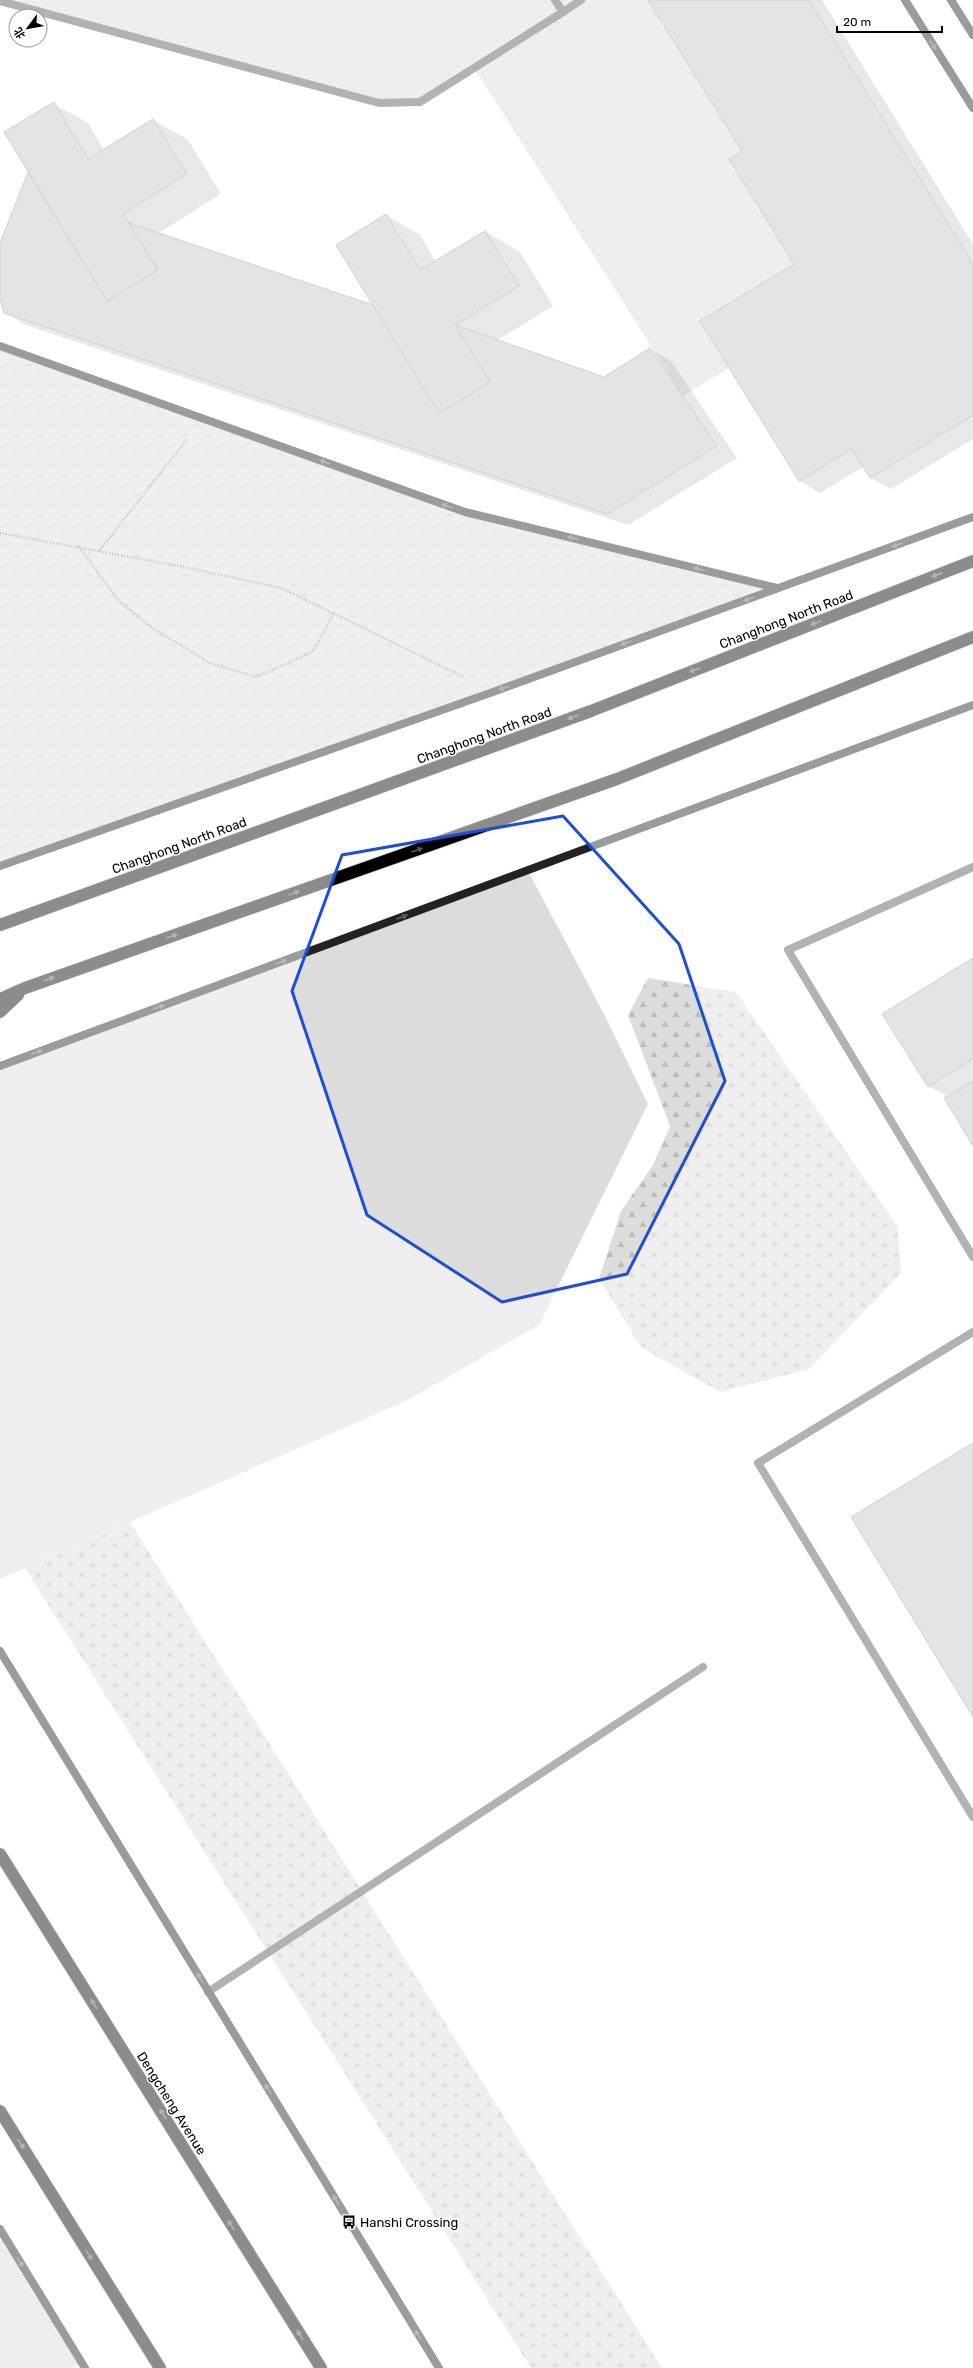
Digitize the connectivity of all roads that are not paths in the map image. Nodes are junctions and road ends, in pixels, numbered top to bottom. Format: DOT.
graph roads {
  1 [pos="555,0"];
  2 [pos="581,0"];
  3 [pos="905,0"];
  4 [pos="951,0"];
  5 [pos="0,1"];
  6 [pos="562,12"];
  7 [pos="973,35"];
  8 [pos="973,108"];
  9 [pos="0,346"];
  10 [pos="973,517"];
  11 [pos="973,561"];
  12 [pos="778,588"];
  13 [pos="973,637"];
  14 [pos="973,705"];
  15 [pos="0,866"];
  16 [pos="973,867"];
  17 [pos="0,925"];
  18 [pos="25,988"];
  19 [pos="0,1000"];
  20 [pos="0,1012"];
  21 [pos="0,1066"];
  22 [pos="973,1257"];
  23 [pos="973,1332"];
  24 [pos="0,1651"];
  25 [pos="703,1667"];
  26 [pos="973,1817"];
  27 [pos="0,1854"];
  28 [pos="208,1992"];
  29 [pos="0,2111"];
  30 [pos="0,2229"];
  31 [pos="85,2368"];
  32 [pos="160,2368"];
  33 [pos="321,2368"];
  34 [pos="439,2368"];
  1 -- 6 [label="lane"];
  2 -- 6 [label="lane"];
  3 -- 8 [label="street, one-way"];
  4 -- 7 [label="street"];
  5 -- 6 [label="lane"];
  12 -- 9 [label="street, one-way"];
  10 -- 12 [label="street, one-way"];
  11 -- 17 [label="highway, Changhong North Road, one-way"];
  12 -- 15 [label="street, one-way"];
  18 -- 13 [label="highway, one-way"];
  21 -- 14 [label="street, one-way"];
  16 -- 22 [label="lane"];
  18 -- 19 [label="highway"];
  18 -- 20 [label="highway"];
  23 -- 26 [label="lane"];
  28 -- 24 [label="street, one-way"];
  25 -- 28 [label="lane"];
  33 -- 27 [label="highway, Dengcheng Avenue, one-way"];
  34 -- 28 [label="street, one-way"];
  29 -- 32 [label="highway, one-way"];
  30 -- 31 [label="street, one-way"];
}
